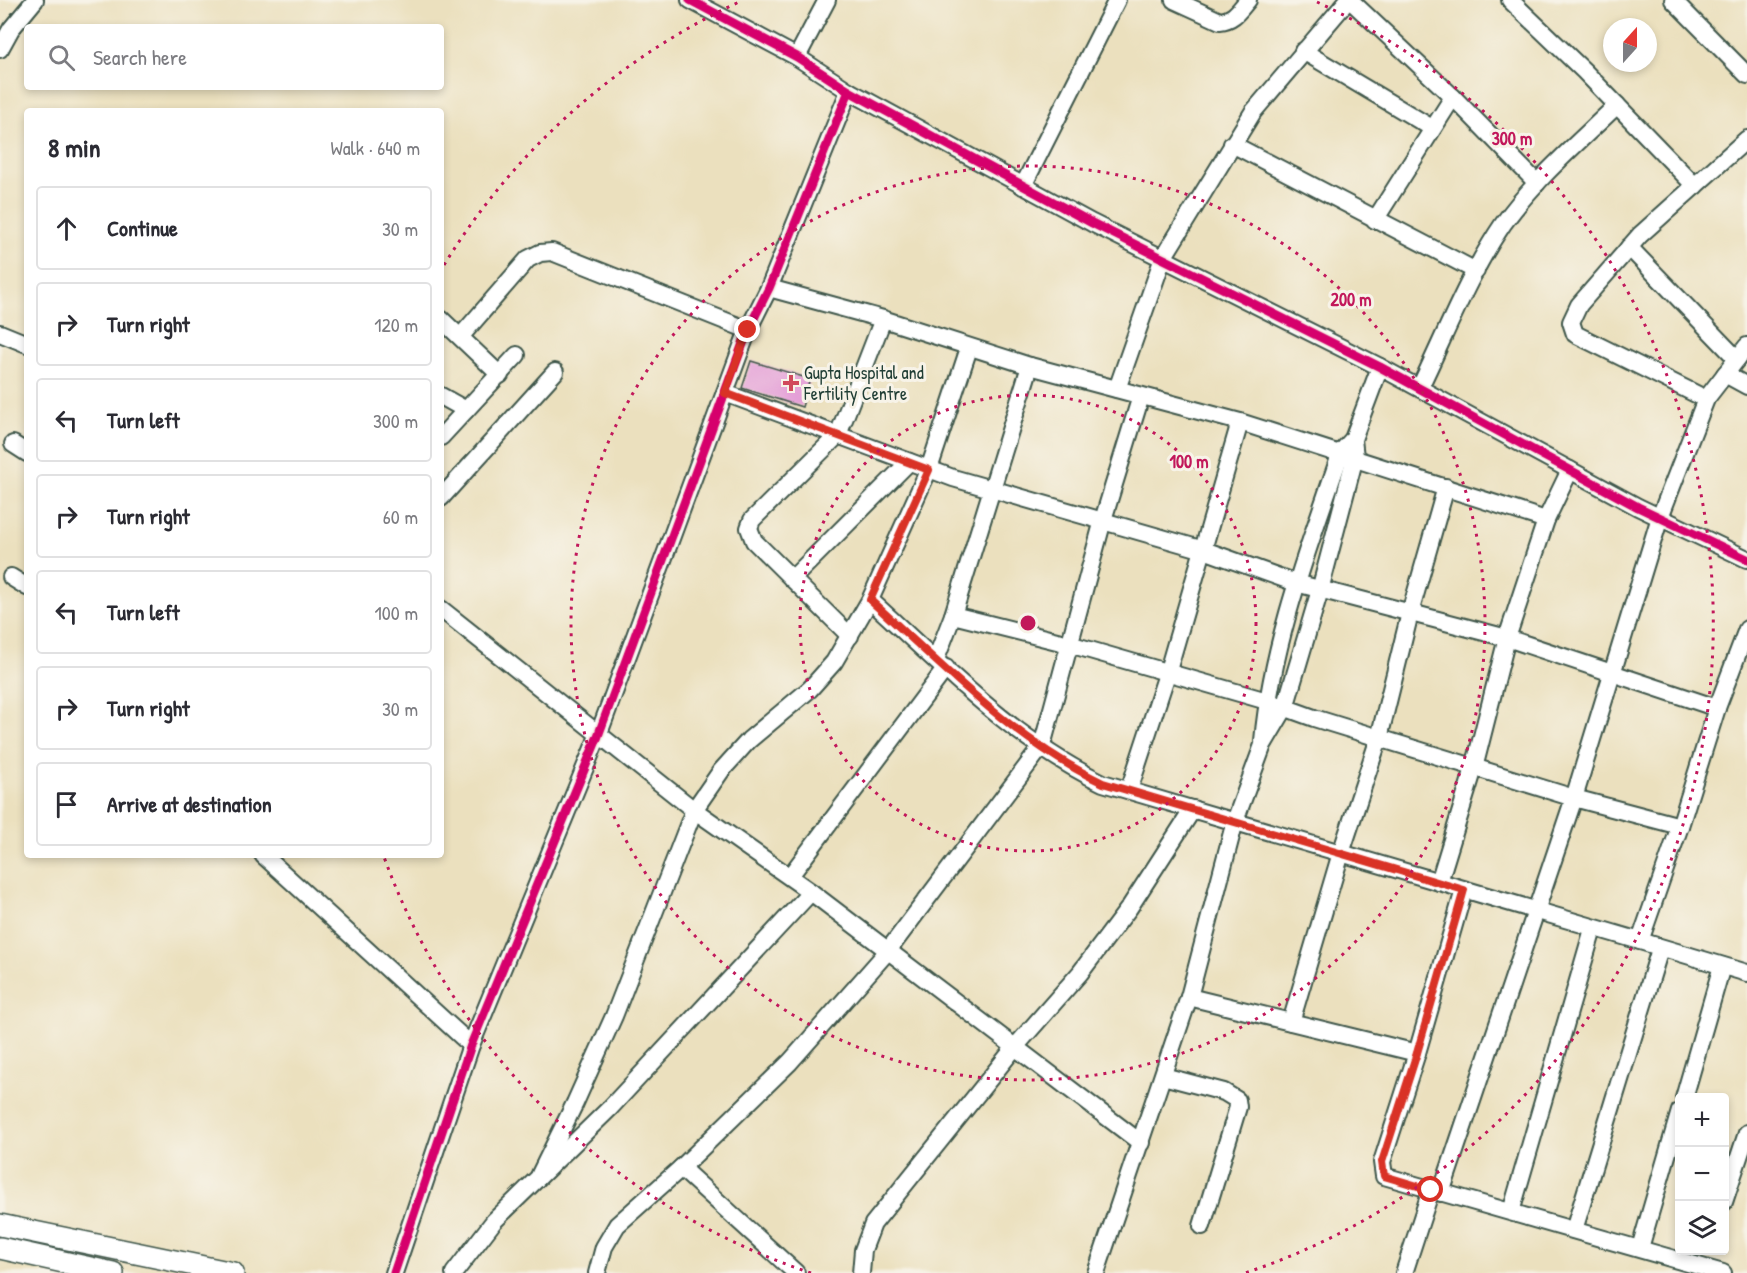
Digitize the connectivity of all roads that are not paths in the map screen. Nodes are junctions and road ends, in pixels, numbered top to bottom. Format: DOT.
graph roads {
  1 [pos="35,0"];
  2 [pos="690,0"];
  3 [pos="827,0"];
  4 [pos="1117,0"];
  5 [pos="1174,0"];
  6 [pos="1248,0"];
  7 [pos="1349,0"];
  8 [pos="1510,0"];
  9 [pos="1673,0"];
  10 [pos="0,49"];
  11 [pos="1304,51"];
  12 [pos="797,57"];
  13 [pos="1747,75"];
  14 [pos="849,91"];
  15 [pos="1454,97"];
  16 [pos="1617,105"];
  17 [pos="1432,128"];
  18 [pos="1747,139"];
  19 [pos="1232,144"];
  20 [pos="1537,183"];
  21 [pos="1023,186"];
  22 [pos="1695,186"];
  23 [pos="1375,220"];
  24 [pos="1629,247"];
  25 [pos="1162,258"];
  26 [pos="1476,271"];
  27 [pos="769,288"];
  28 [pos="883,319"];
  29 [pos="444,322"];
  30 [pos="748,330"];
  31 [pos="0,333"];
  32 [pos="461,336"];
  33 [pos="24,343"];
  34 [pos="969,348"];
  35 [pos="1742,353"];
  36 [pos="517,355"];
  37 [pos="1030,366"];
  38 [pos="1380,367"];
  39 [pos="555,372"];
  40 [pos="1725,374"];
  41 [pos="500,375"];
  42 [pos="1747,386"];
  43 [pos="1420,387"];
  44 [pos="1117,390"];
  45 [pos="725,393"];
  46 [pos="1141,396"];
  47 [pos="444,398"];
  48 [pos="1706,399"];
  49 [pos="466,410"];
  50 [pos="1240,422"];
  51 [pos="444,434"];
  52 [pos="838,435"];
  53 [pos="1348,455"];
  54 [pos="909,462"];
  55 [pos="929,470"];
  56 [pos="1570,470"];
  57 [pos="1446,488"];
  58 [pos="991,489"];
  59 [pos="444,495"];
  60 [pos="1660,517"];
  61 [pos="1103,520"];
  62 [pos="1546,520"];
  63 [pos="1204,550"];
  64 [pos="1747,559"];
  65 [pos="10,577"];
  66 [pos="792,579"];
  67 [pos="1296,583"];
  68 [pos="24,585"];
  69 [pos="1320,590"];
  70 [pos="870,600"];
  71 [pos="444,611"];
  72 [pos="1410,613"];
  73 [pos="953,615"];
  74 [pos="1747,629"];
  75 [pos="850,636"];
  76 [pos="1507,638"];
  77 [pos="1069,644"];
  78 [pos="941,663"];
  79 [pos="1611,672"];
  80 [pos="1167,674"];
  81 [pos="1267,701"];
  82 [pos="1285,708"];
  83 [pos="1717,708"];
  84 [pos="598,736"];
  85 [pos="1379,738"];
  86 [pos="1263,745"];
  87 [pos="1042,746"];
  88 [pos="1474,768"];
  89 [pos="1129,790"];
  90 [pos="1574,798"];
  91 [pos="1193,809"];
  92 [pos="694,810"];
  93 [pos="1235,821"];
  94 [pos="1680,826"];
  95 [pos="1341,852"];
  96 [pos="266,858"];
  97 [pos="790,876"];
  98 [pos="1439,882"];
  99 [pos="1464,890"];
  100 [pos="811,892"];
  101 [pos="1536,911"];
  102 [pos="1593,929"];
  103 [pos="1640,941"];
  104 [pos="1660,949"];
  105 [pos="887,952"];
  106 [pos="1722,966"];
  107 [pos="1747,973"];
  108 [pos="1189,996"];
  109 [pos="1291,1022"];
  110 [pos="471,1045"];
  111 [pos="1015,1047"];
  112 [pos="1417,1053"];
  113 [pos="1163,1076"];
  114 [pos="1685,1093"];
  115 [pos="1675,1128"];
  116 [pos="1747,1133"];
  117 [pos="1141,1143"];
  118 [pos="681,1168"];
  119 [pos="540,1174"];
  120 [pos="1436,1192"];
  121 [pos="1725,1201"];
  122 [pos="1511,1212"];
  123 [pos="0,1225"];
  124 [pos="1202,1226"];
  125 [pos="1574,1230"];
  126 [pos="0,1248"];
  127 [pos="1640,1248"];
  128 [pos="1708,1255"];
  129 [pos="1703,1267"];
  130 [pos="113,1273"];
  131 [pos="233,1273"];
  132 [pos="394,1273"];
  133 [pos="454,1273"];
  134 [pos="597,1273"];
  135 [pos="796,1273"];
  136 [pos="861,1273"];
  137 [pos="1096,1273"];
  138 [pos="1404,1273"];
  139 [pos="1723,1273"];
  1 -- 10 [label="street"];
  2 -- 12 [label="street"];
  3 -- 12 [label="street"];
  4 -- 21 [label="street"];
  5 -- 6 [label="street"];
  7 -- 11 [label="street"];
  7 -- 15 [label="street"];
  8 -- 16 [label="street"];
  9 -- 13 [label="street"];
  11 -- 17 [label="street"];
  11 -- 19 [label="street"];
  12 -- 14 [label="street"];
  14 -- 21 [label="street"];
  14 -- 27 [label="street"];
  15 -- 17 [label="street"];
  15 -- 20 [label="street"];
  16 -- 20 [label="street"];
  16 -- 22 [label="street"];
  17 -- 23 [label="street"];
  18 -- 22 [label="street"];
  19 -- 23 [label="street"];
  19 -- 25 [label="street"];
  20 -- 26 [label="street"];
  21 -- 25 [label="street"];
  22 -- 24 [label="street"];
  23 -- 26 [label="street"];
  24 -- 35 [label="street"];
  24 -- 48 [label="street"];
  25 -- 38 [label="street"];
  25 -- 44 [label="street"];
  26 -- 43 [label="street"];
  27 -- 28 [label="street"];
  27 -- 30 [label="street"];
  28 -- 34 [label="street"];
  28 -- 52 [label="street"];
  29 -- 32 [label="street"];
  30 -- 32 [label="street"];
  30 -- 45 [label="street"];
  31 -- 33 [label="street"];
  32 -- 41 [label="street"];
  34 -- 37 [label="street"];
  34 -- 55 [label="street"];
  35 -- 40 [label="street"];
  36 -- 41 [label="street"];
  37 -- 44 [label="street"];
  37 -- 58 [label="street"];
  38 -- 43 [label="street"];
  38 -- 53 [label="street"];
  39 -- 59 [label="street"];
  40 -- 42 [label="street"];
  40 -- 48 [label="street"];
  41 -- 49 [label="street"];
  43 -- 56 [label="street"];
  44 -- 46 [label="street"];
  45 -- 52 [label="street"];
  45 -- 84 [label="street"];
  46 -- 50 [label="street"];
  46 -- 61 [label="street"];
  47 -- 49 [label="street"];
  48 -- 60 [label="street"];
  49 -- 51 [label="street"];
  50 -- 53 [label="street"];
  50 -- 63 [label="street"];
  52 -- 54 [label="street"];
  52 -- 66 [label="street"];
  53 -- 57 [label="street"];
  53 -- 67 [label="street"];
  53 -- 69 [label="street"];
  54 -- 55 [label="street"];
  54 -- 66 [label="street"];
  55 -- 58 [label="street"];
  55 -- 70 [label="street"];
  56 -- 60 [label="street"];
  56 -- 62 [label="street"];
  57 -- 62 [label="street"];
  57 -- 72 [label="street"];
  58 -- 61 [label="street"];
  58 -- 73 [label="street"];
  60 -- 64 [label="street"];
  60 -- 79 [label="street"];
  61 -- 63 [label="street"];
  61 -- 77 [label="street"];
  62 -- 76 [label="street"];
  63 -- 67 [label="street"];
  63 -- 80 [label="street"];
  65 -- 68 [label="street"];
  66 -- 75 [label="street"];
  67 -- 69 [label="street"];
  67 -- 81 [label="street"];
  69 -- 72 [label="street"];
  69 -- 82 [label="street"];
  70 -- 75 [label="street"];
  70 -- 78 [label="street"];
  71 -- 84 [label="street"];
  72 -- 76 [label="street"];
  72 -- 85 [label="street"];
  73 -- 77 [label="street"];
  73 -- 78 [label="street"];
  74 -- 83 [label="street"];
  75 -- 92 [label="street"];
  76 -- 79 [label="street"];
  76 -- 88 [label="street"];
  77 -- 80 [label="street"];
  77 -- 87 [label="street"];
  78 -- 87 [label="street"];
  78 -- 97 [label="street"];
  79 -- 83 [label="street"];
  79 -- 90 [label="street"];
  80 -- 81 [label="street"];
  80 -- 89 [label="street"];
  81 -- 82 [label="street"];
  81 -- 86 [label="street"];
  82 -- 85 [label="street"];
  82 -- 86 [label="street"];
  83 -- 94 [label="street"];
  84 -- 92 [label="street"];
  84 -- 110 [label="street"];
  85 -- 88 [label="street"];
  85 -- 95 [label="street"];
  86 -- 93 [label="street"];
  87 -- 89 [label="street"];
  87 -- 105 [label="street"];
  88 -- 90 [label="street"];
  88 -- 98 [label="street"];
  89 -- 91 [label="street"];
  90 -- 94 [label="street"];
  90 -- 101 [label="street"];
  91 -- 93 [label="street"];
  91 -- 111 [label="street"];
  92 -- 97 [label="street"];
  92 -- 119 [label="street"];
  93 -- 95 [label="street"];
  93 -- 108 [label="street"];
  94 -- 103 [label="street"];
  95 -- 98 [label="street"];
  95 -- 109 [label="street"];
  96 -- 110 [label="street"];
  97 -- 100 [label="street"];
  98 -- 99 [label="street"];
  99 -- 101 [label="street"];
  99 -- 112 [label="street"];
  100 -- 105 [label="street"];
  100 -- 119 [label="street"];
  101 -- 102 [label="street"];
  101 -- 120 [label="street"];
  102 -- 103 [label="street"];
  102 -- 122 [label="street"];
  103 -- 104 [label="street"];
  104 -- 106 [label="street"];
  104 -- 125 [label="street"];
  105 -- 111 [label="street"];
  105 -- 118 [label="street"];
  106 -- 107 [label="street"];
  106 -- 114 [label="street"];
  108 -- 109 [label="street"];
  108 -- 113 [label="street"];
  109 -- 112 [label="street"];
  110 -- 132 [label="street"];
  111 -- 117 [label="street"];
  111 -- 136 [label="street"];
  112 -- 120 [label="street"];
  113 -- 117 [label="street"];
  113 -- 124 [label="street"];
  115 -- 127 [label="street"];
  116 -- 121 [label="street"];
  117 -- 137 [label="street"];
  118 -- 134 [label="street"];
  118 -- 135 [label="street"];
  119 -- 133 [label="street"];
  120 -- 122 [label="street"];
  120 -- 138 [label="street"];
  122 -- 125 [label="street"];
  123 -- 131 [label="main road"];
  125 -- 127 [label="street"];
  126 -- 130 [label="main road"];
  127 -- 129 [label="street"];
  128 -- 129 [label="street"];
  129 -- 139 [label="street"];
}
